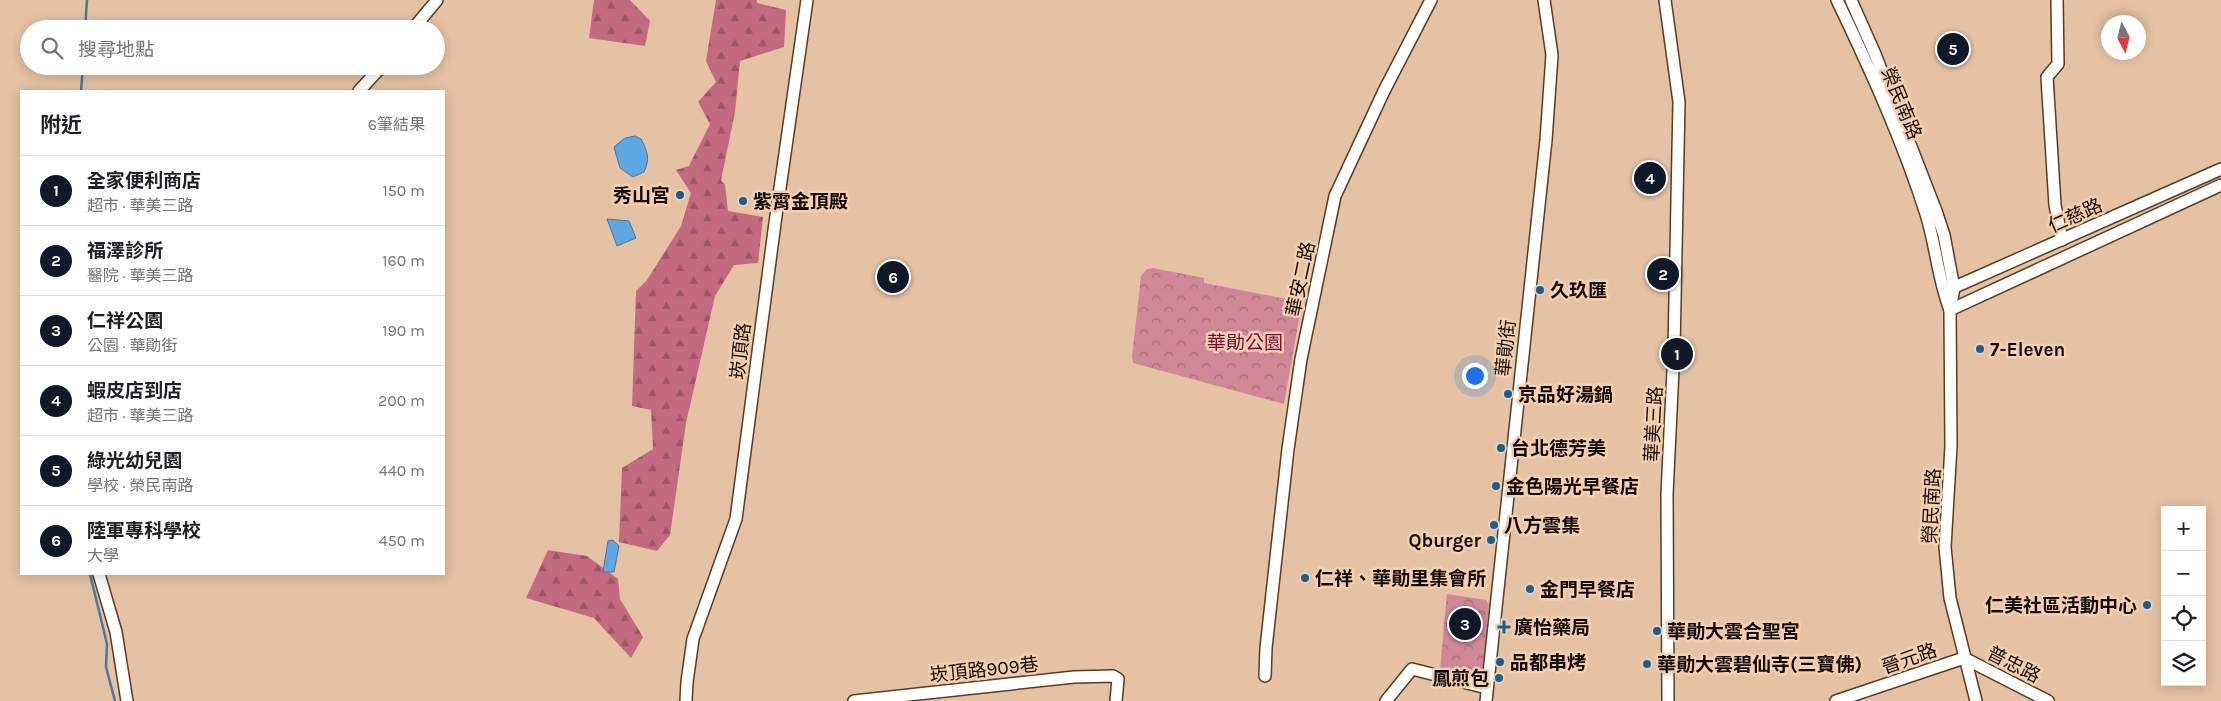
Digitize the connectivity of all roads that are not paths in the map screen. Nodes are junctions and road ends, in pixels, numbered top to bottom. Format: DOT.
graph roads {
  1 [pos="437,0"];
  2 [pos="808,0"];
  3 [pos="1432,0"];
  4 [pos="1544,0"];
  5 [pos="1665,0"];
  6 [pos="1837,0"];
  7 [pos="1851,0"];
  8 [pos="2057,0"];
  9 [pos="420,20"];
  10 [pos="1870,56"];
  11 [pos="373,75"];
  12 [pos="359,90"];
  13 [pos="2221,169"];
  14 [pos="2221,185"];
  15 [pos="2062,240"];
  16 [pos="1949,290"];
  17 [pos="1950,310"];
  18 [pos="100,575"];
  19 [pos="1964,658"];
  20 [pos="1265,676"];
  21 [pos="1487,688"];
  22 [pos="127,701"];
  23 [pos="686,701"];
  24 [pos="854,701"];
  25 [pos="1116,701"];
  26 [pos="1386,701"];
  27 [pos="1486,701"];
  28 [pos="1668,701"];
  29 [pos="1836,701"];
  30 [pos="1976,701"];
  31 [pos="2048,701"];
  1 -- 9 [label="street"];
  2 -- 23 [label="street, 崁頂路"];
  3 -- 20 [label="street, 華安二路"];
  4 -- 21 [label="street, 華勛街"];
  5 -- 28 [label="street, 華美三路"];
  6 -- 10 [label="street, 榮民南路"];
  7 -- 10 [label="street, 榮民南路"];
  8 -- 15 [label="street"];
  10 -- 16 [label="street, 榮民南路"];
  11 -- 12 [label="street"];
  13 -- 15 [label="street, 仁慈路"];
  14 -- 17 [label="street, 仁慈路"];
  15 -- 16 [label="street, 仁慈路"];
  16 -- 17 [label="street, 榮民南路"];
  17 -- 19 [label="street, 榮民南路"];
  18 -- 22 [label="street"];
  19 -- 29 [label="street, 晉元路"];
  19 -- 30 [label="street, 榮民南路"];
  19 -- 31 [label="street, 普忠路"];
  21 -- 26 [label="street"];
  21 -- 27 [label="street, 華勛街"];
  24 -- 25 [label="street, 崁頂路909巷"];
}
